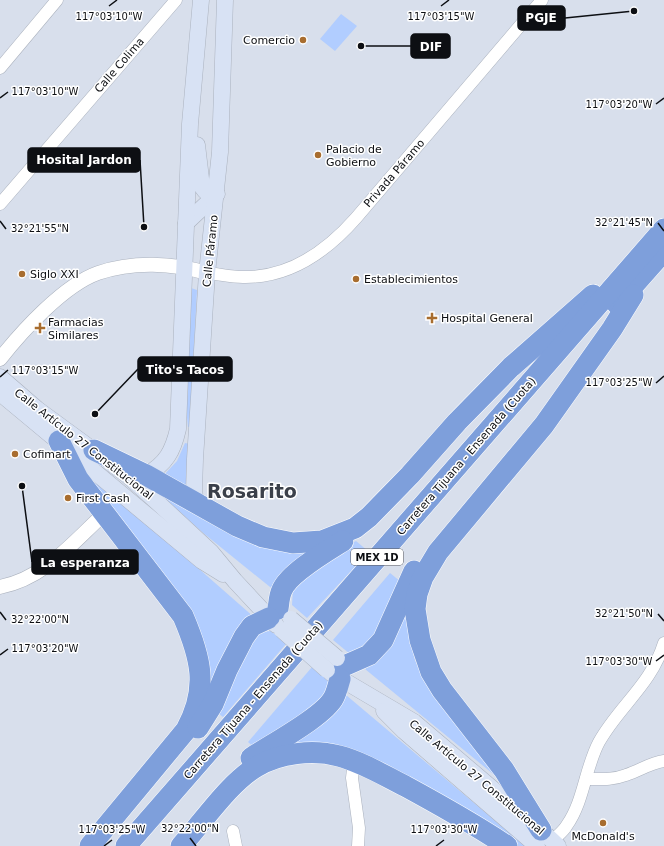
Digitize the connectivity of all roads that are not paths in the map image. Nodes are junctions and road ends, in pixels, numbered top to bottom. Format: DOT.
graph roads {
  1 [pos="57,0"];
  2 [pos="176,0"];
  3 [pos="201,0"];
  4 [pos="225,0"];
  5 [pos="542,0"];
  6 [pos="0,68"];
  7 [pos="190,124"];
  8 [pos="217,194"];
  9 [pos="0,204"];
  10 [pos="186,223"];
  11 [pos="664,229"];
  12 [pos="664,251"];
  13 [pos="184,266"];
  14 [pos="207,272"];
  15 [pos="635,274"];
  16 [pos="0,359"];
  17 [pos="511,367"];
  18 [pos="0,377"];
  19 [pos="572,385"];
  20 [pos="0,393"];
  21 [pos="59,441"];
  22 [pos="94,450"];
  23 [pos="146,475"];
  24 [pos="196,502"];
  25 [pos="105,513"];
  26 [pos="235,581"];
  27 [pos="0,587"];
  28 [pos="280,619"];
  29 [pos="664,643"];
  30 [pos="662,660"];
  31 [pos="337,668"];
  32 [pos="354,761"];
  33 [pos="664,761"];
  34 [pos="586,779"];
  35 [pos="233,831"];
  36 [pos="547,841"];
  37 [pos="90,846"];
  38 [pos="101,846"];
  39 [pos="126,846"];
  40 [pos="144,846"];
  41 [pos="169,846"];
  42 [pos="182,846"];
  43 [pos="236,846"];
  44 [pos="358,846"];
  45 [pos="507,846"];
  1 -- 6 [label="street"];
  2 -- 9 [label="street, Calle Colima"];
  3 -- 7 [label="main road"];
  4 -- 8 [label="main road, Calle Páramo"];
  5 -- 14 [label="street, Privada Páramo"];
  7 -- 8 [label="main road"];
  7 -- 10 [label="main road"];
  8 -- 10 [label="main road"];
  8 -- 14 [label="main road, Calle Páramo"];
  10 -- 13 [label="main road"];
  11 -- 15 [label="highway, Carretera Tijuana - Ensenada (Cuota) / MEX 1D"];
  12 -- 15 [label="highway, Carretera Tijuana - Ensenada (Cuota) / MEX 1D"];
  13 -- 14 [label="street"];
  13 -- 16 [label="street"];
  13 -- 23 [label="main road"];
  14 -- 24 [label="main road, Calle Páramo"];
  15 -- 17 [label="highway"];
  15 -- 19 [label="highway"];
  15 -- 39 [label="highway, Carretera Tijuana - Ensenada (Cuota) / MEX 1D"];
  15 -- 40 [label="highway, Carretera Tijuana - Ensenada (Cuota) / MEX 1D"];
  17 -- 24 [label="highway"];
  17 -- 28 [label="highway"];
  18 -- 22 [label="main road, Calle Artículo 27 Constitucional"];
  19 -- 31 [label="highway"];
  19 -- 36 [label="highway"];
  20 -- 21 [label="main road, Calle Artículo 27 Constitucional"];
  21 -- 25 [label="highway"];
  21 -- 26 [label="main road, Calle Artículo 27 Constitucional"];
  22 -- 23 [label="highway"];
  22 -- 26 [label="main road, Calle Artículo 27 Constitucional"];
  23 -- 24 [label="highway"];
  25 -- 27 [label="street"];
  25 -- 37 [label="highway"];
  26 -- 28 [label="main road, Calle Artículo 27 Constitucional"];
  28 -- 31 [label="main road, Calle Artículo 27 Constitucional, bridge"];
  28 -- 38 [label="highway"];
  29 -- 30 [label="street"];
  30 -- 34 [label="street"];
  31 -- 36 [label="main road, Calle Artículo 27 Constitucional"];
  31 -- 41 [label="highway"];
  32 -- 42 [label="highway"];
  32 -- 44 [label="street"];
  32 -- 45 [label="highway"];
  33 -- 34 [label="street"];
  34 -- 36 [label="street"];
  35 -- 43 [label="street"];
}
